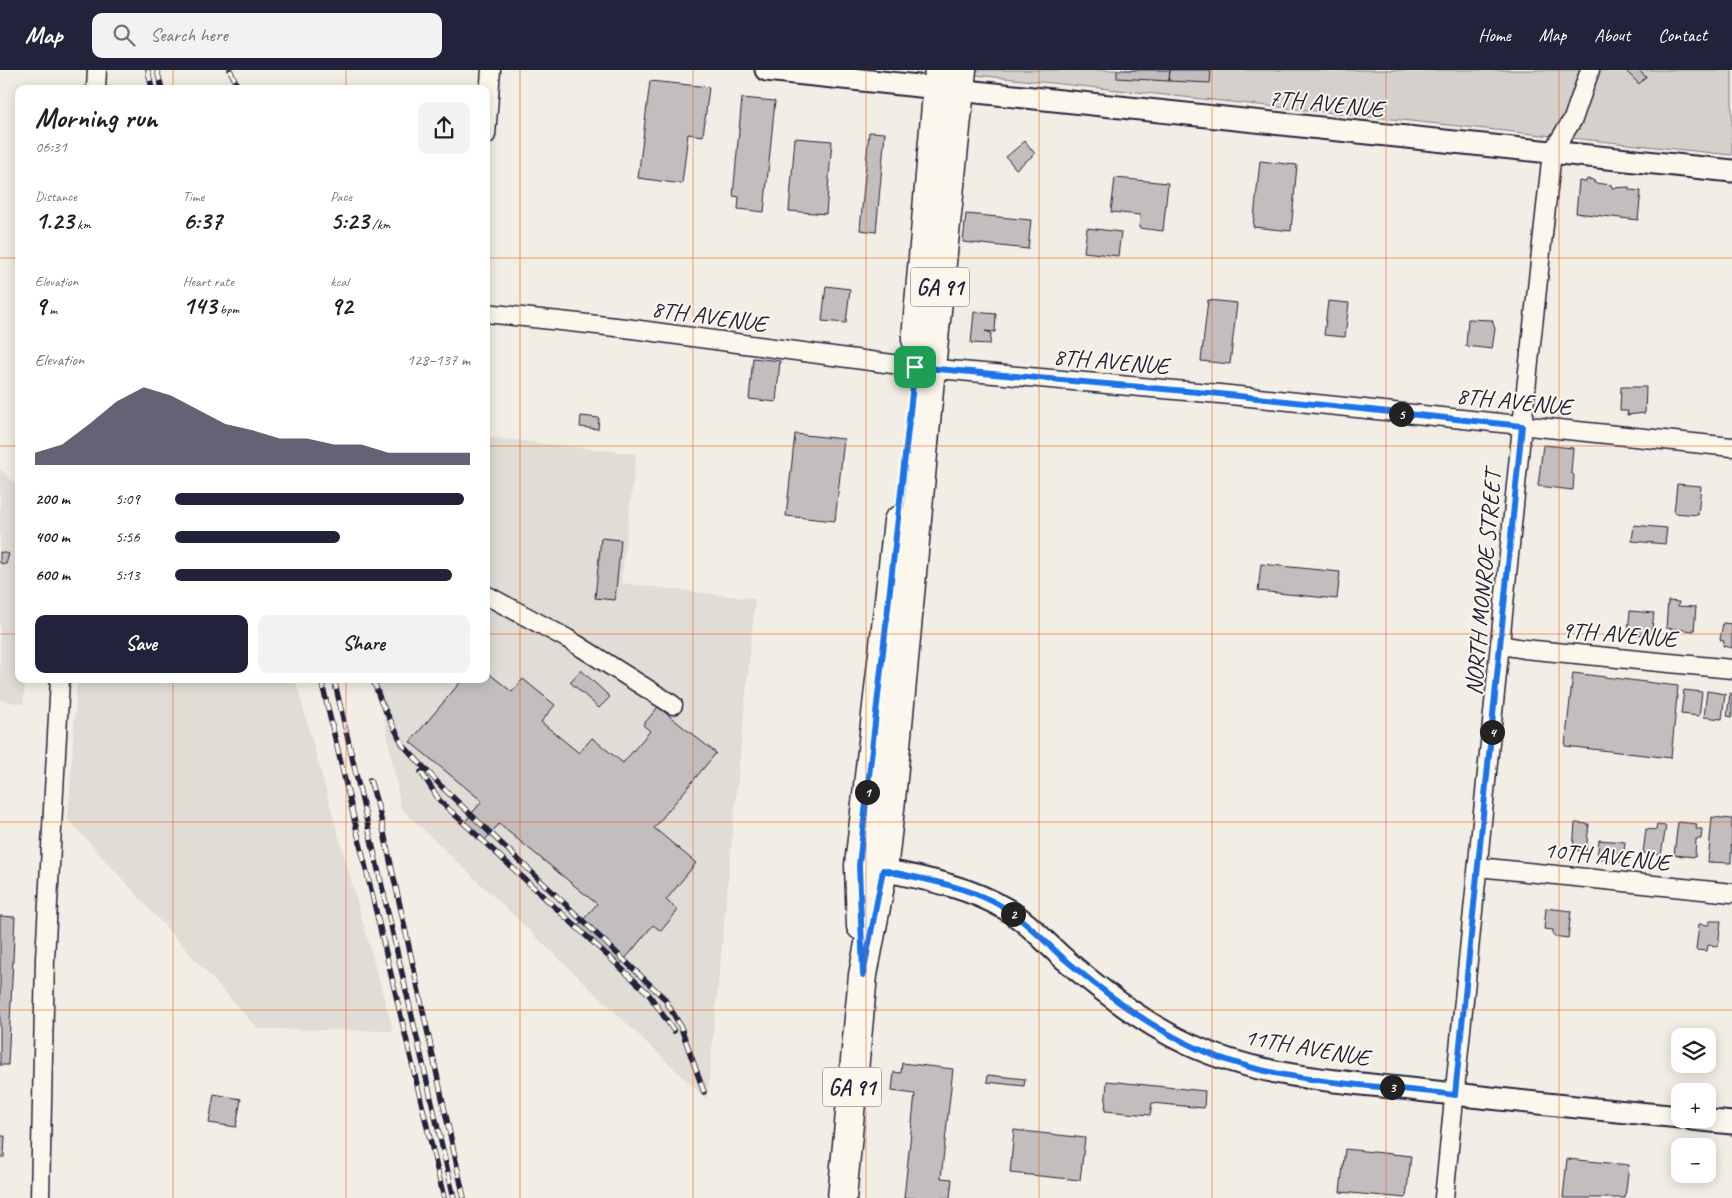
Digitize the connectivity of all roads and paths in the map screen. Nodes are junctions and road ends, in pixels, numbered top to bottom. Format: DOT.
graph roads {
  1 [pos="97,70"];
  2 [pos="491,70"];
  3 [pos="766,70"];
  4 [pos="1590,70"];
  5 [pos="950,80"];
  6 [pos="96,85"];
  7 [pos="490,85"];
  8 [pos="1552,152"];
  9 [pos="1732,171"];
  10 [pos="490,313"];
  11 [pos="923,368"];
  12 [pos="1522,426"];
  13 [pos="1732,447"];
  14 [pos="490,597"];
  15 [pos="1501,644"];
  16 [pos="1732,669"];
  17 [pos="60,683"];
  18 [pos="673,705"];
  19 [pos="1478,866"];
  20 [pos="871,868"];
  21 [pos="1732,893"];
  22 [pos="1455,1095"];
  23 [pos="1671,1117"];
  24 [pos="1716,1121"];
  25 [pos="1732,1123"];
  26 [pos="40,1198"];
  27 [pos="842,1198"];
  28 [pos="1444,1198"];
  1 -- 6 [label="street"];
  2 -- 7 [label="street"];
  3 -- 5 [label="street, 7TH AVENUE"];
  4 -- 8 [label="street, NORTH MONROE STREET"];
  5 -- 8 [label="street, 7TH AVENUE"];
  5 -- 11 [label="main road, GA 91"];
  8 -- 9 [label="street, 7TH AVENUE"];
  8 -- 12 [label="street, NORTH MONROE STREET"];
  10 -- 11 [label="street, 8TH AVENUE"];
  11 -- 12 [label="street, 8TH AVENUE"];
  11 -- 20 [label="main road, GA 91"];
  12 -- 13 [label="street, 8TH AVENUE"];
  12 -- 15 [label="street, NORTH MONROE STREET"];
  14 -- 18 [label="street"];
  15 -- 16 [label="street, 9TH AVENUE"];
  15 -- 19 [label="street, NORTH MONROE STREET"];
  17 -- 26 [label="street"];
  19 -- 21 [label="street, 10TH AVENUE"];
  19 -- 22 [label="street, NORTH MONROE STREET"];
  20 -- 22 [label="street, 11TH AVENUE"];
  20 -- 27 [label="main road, GA 91"];
  22 -- 23 [label="street, 11TH AVENUE"];
  22 -- 28 [label="street, NORTH MONROE STREET"];
  24 -- 25 [label="street"];
}
